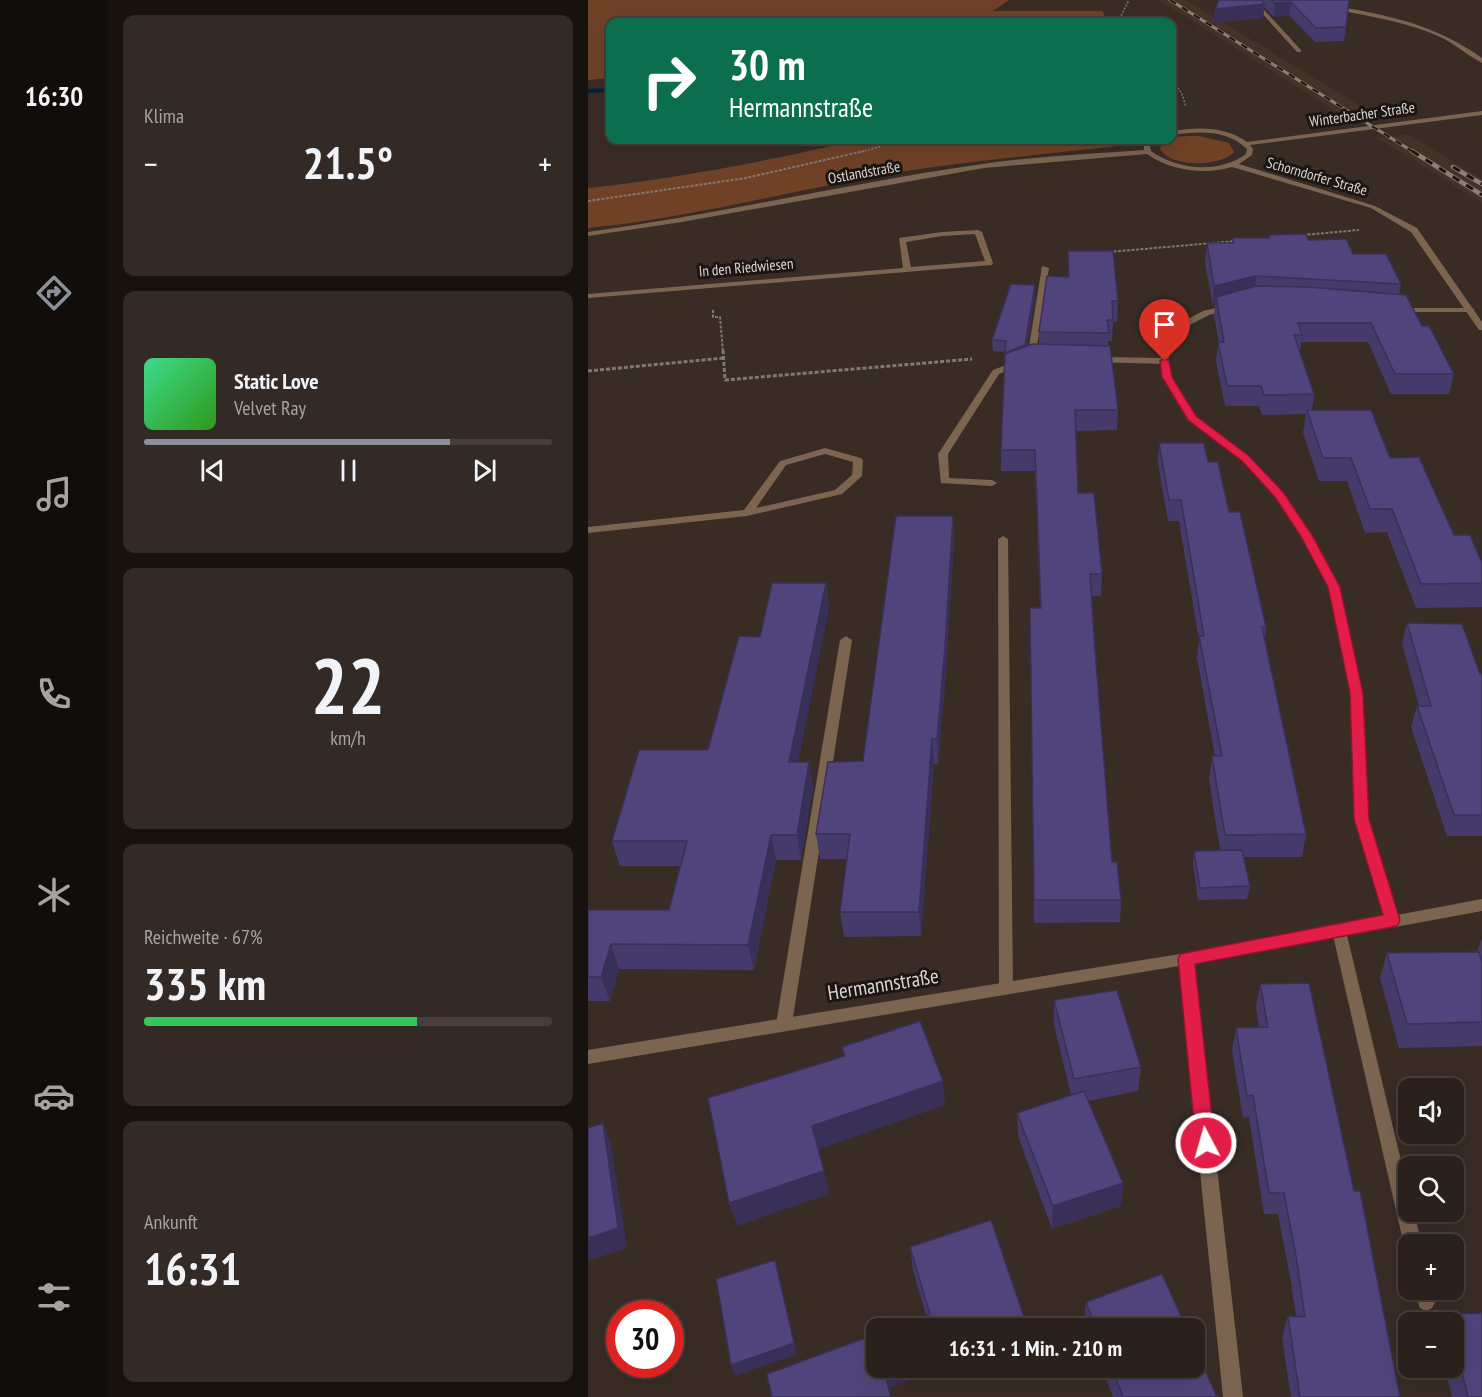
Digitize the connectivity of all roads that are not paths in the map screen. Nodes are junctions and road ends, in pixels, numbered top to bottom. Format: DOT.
graph roads {
  1 [pos="1252,0"];
  2 [pos="1328,7"];
  3 [pos="1299,51"];
  4 [pos="1482,61"];
  5 [pos="1482,112"];
  6 [pos="1176,133"];
  7 [pos="1149,144"];
  8 [pos="1246,144"];
  9 [pos="1148,152"];
  10 [pos="1234,165"];
  11 [pos="588,234"];
  12 [pos="907,268"];
  13 [pos="1045,268"];
  14 [pos="588,297"];
  15 [pos="1244,303"];
  16 [pos="1387,309"];
  17 [pos="1471,310"];
  18 [pos="1482,328"];
  19 [pos="1031,359"];
  20 [pos="1042,359"];
  21 [pos="1087,360"];
  22 [pos="1165,361"];
  23 [pos="992,483"];
  24 [pos="747,513"];
  25 [pos="588,530"];
  26 [pos="1003,539"];
  27 [pos="846,640"];
  28 [pos="1482,905"];
  29 [pos="1392,920"];
  30 [pos="1339,930"];
  31 [pos="1186,959"];
  32 [pos="1006,987"];
  33 [pos="784,1024"];
  34 [pos="588,1057"];
  35 [pos="1410,1234"];
  36 [pos="1233,1397"];
  1 -- 3 [label="street"];
  2 -- 4 [label="street"];
  5 -- 8 [label="street, Winterbacher Straße"];
  6 -- 8 [label="street"];
  7 -- 9 [label="street"];
  8 -- 10 [label="street"];
  9 -- 10 [label="street, Ostlandstraße"];
  9 -- 11 [label="street, Ostlandstraße"];
  10 -- 17 [label="street, Schorndorfer Straße"];
  12 -- 12 [label="street, In den Riedwiesen"];
  12 -- 14 [label="street, In den Riedwiesen"];
  13 -- 19 [label="street"];
  15 -- 22 [label="street"];
  16 -- 17 [label="street"];
  17 -- 18 [label="street, Schorndorfer Straße"];
  19 -- 20 [label="street"];
  19 -- 23 [label="street"];
  21 -- 22 [label="street"];
  22 -- 29 [label="street"];
  24 -- 24 [label="street"];
  24 -- 25 [label="street"];
  26 -- 32 [label="street"];
  27 -- 33 [label="street"];
  28 -- 29 [label="street, Hermannstraße"];
  29 -- 30 [label="street, Hermannstraße"];
  30 -- 31 [label="street, Hermannstraße"];
  30 -- 35 [label="street"];
  31 -- 32 [label="street, Hermannstraße"];
  31 -- 36 [label="street"];
  32 -- 33 [label="street, Hermannstraße"];
  33 -- 34 [label="street, Hermannstraße"];
}
